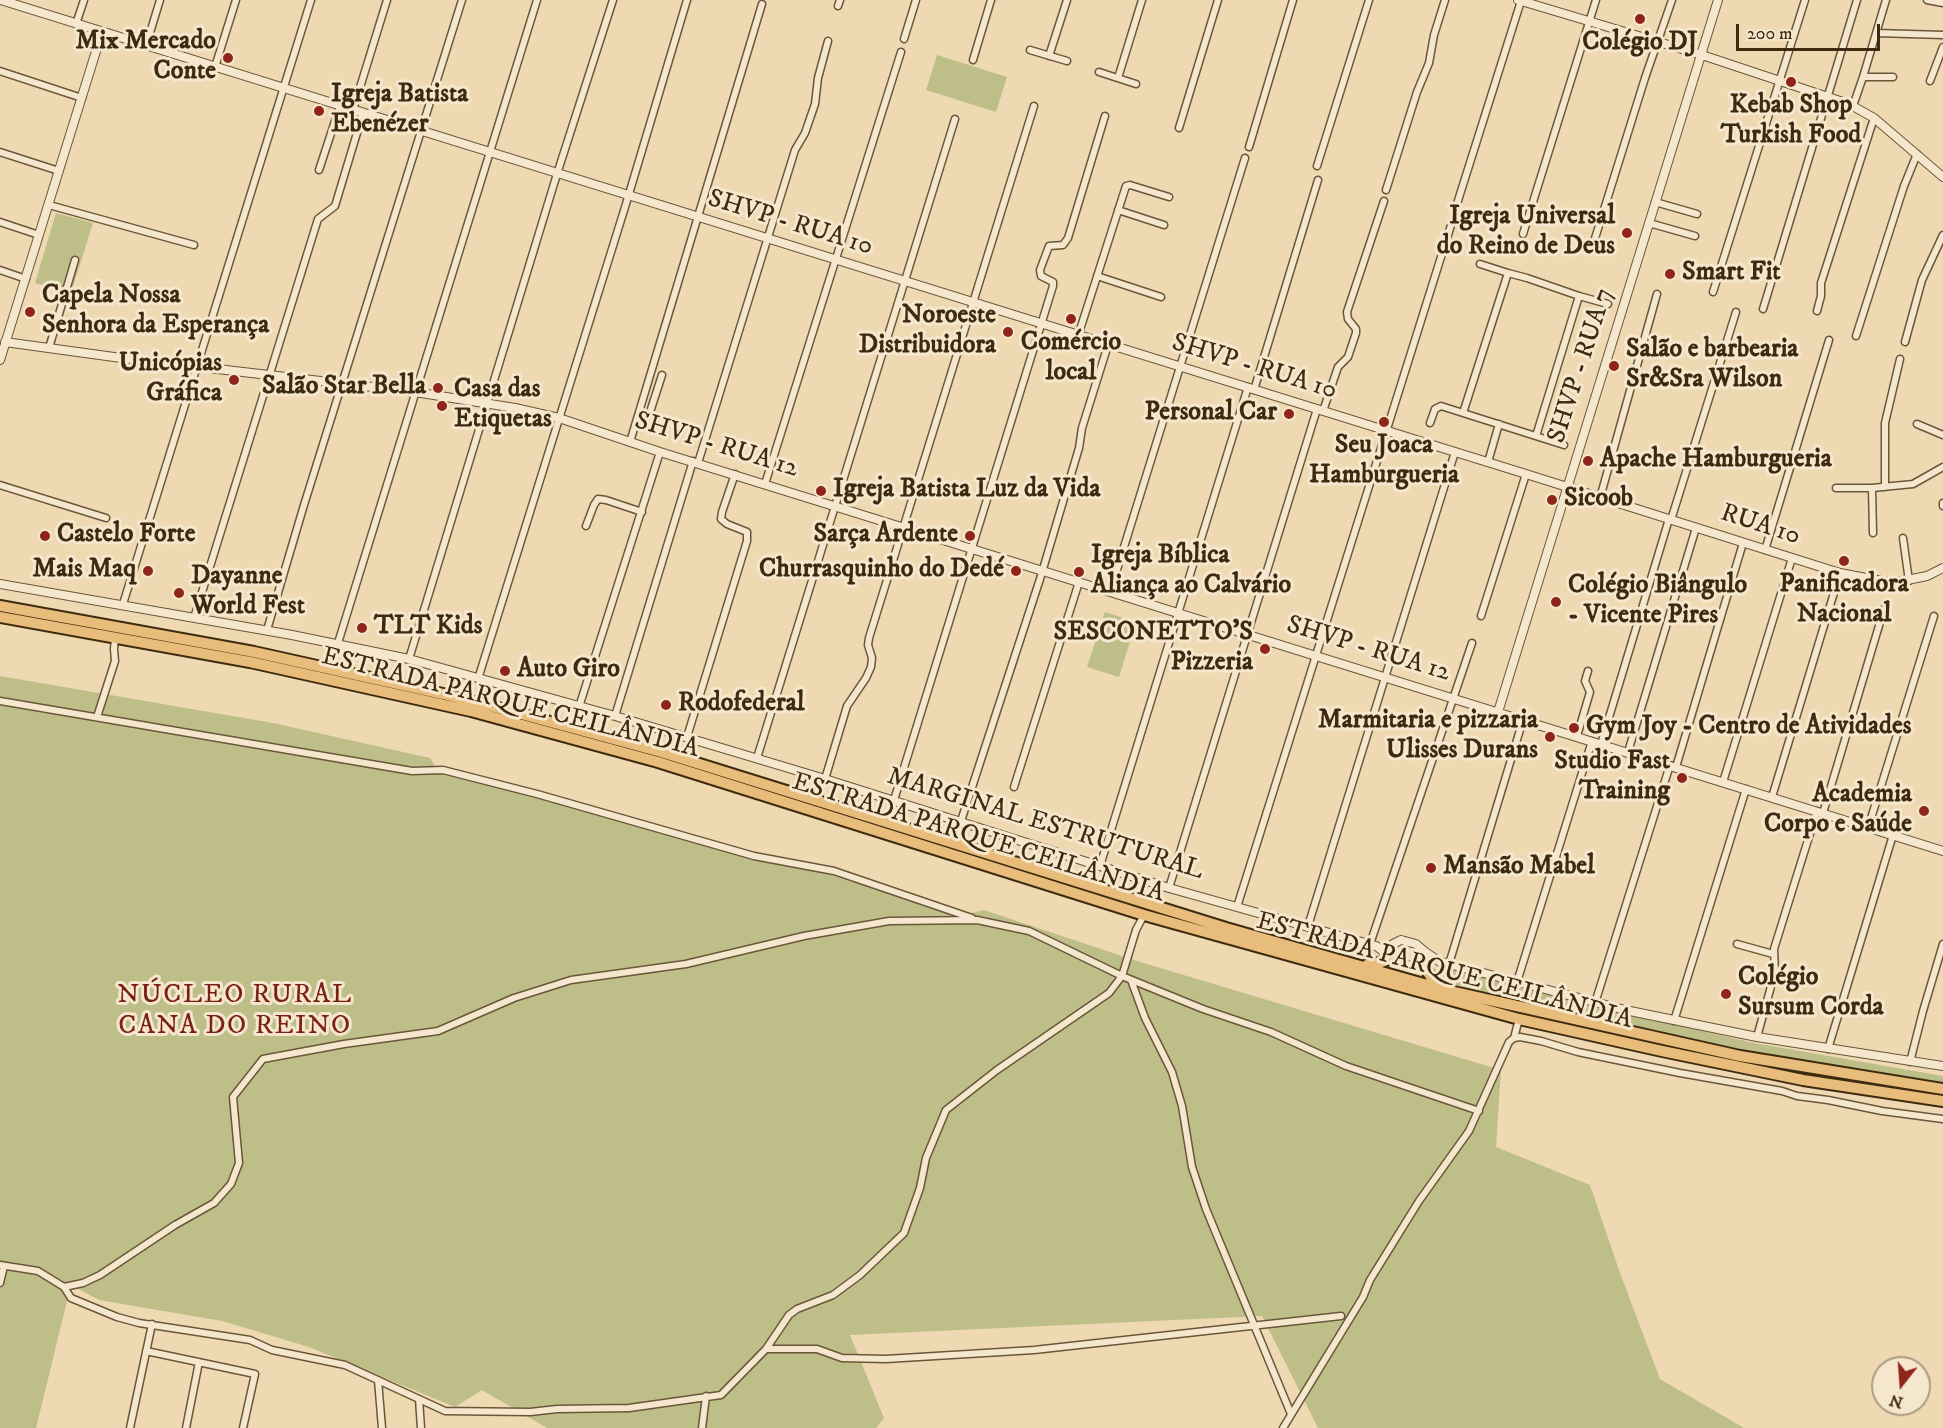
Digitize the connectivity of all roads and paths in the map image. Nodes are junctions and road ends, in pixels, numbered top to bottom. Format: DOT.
graph roads {
  1 [pos="2,0"];
  2 [pos="84,0"];
  3 [pos="160,0"];
  4 [pos="236,0"];
  5 [pos="311,0"];
  6 [pos="387,0"];
  7 [pos="462,0"];
  8 [pos="537,0"];
  9 [pos="613,0"];
  10 [pos="687,0"];
  11 [pos="916,0"];
  12 [pos="991,0"];
  13 [pos="1067,0"];
  14 [pos="1142,0"];
  15 [pos="1218,0"];
  16 [pos="1293,0"];
  17 [pos="1369,0"];
  18 [pos="1445,0"];
  19 [pos="1519,0"];
  20 [pos="1596,0"];
  21 [pos="1672,0"];
  22 [pos="1718,0"];
  23 [pos="1804,0"];
  24 [pos="1857,0"];
  25 [pos="1886,0"];
  26 [pos="1927,0"];
  27 [pos="14,2"];
  28 [pos="1943,3"];
  29 [pos="762,4"];
  30 [pos="1589,22"];
  31 [pos="76,24"];
  32 [pos="102,32"];
  33 [pos="1876,33"];
  34 [pos="1943,35"];
  35 [pos="904,39"];
  36 [pos="828,41"];
  37 [pos="1657,43"];
  38 [pos="146,46"];
  39 [pos="1943,47"];
  40 [pos="1030,50"];
  41 [pos="901,52"];
  42 [pos="1702,55"];
  43 [pos="1049,56"];
  44 [pos="973,60"];
  45 [pos="1067,61"];
  46 [pos="215,67"];
  47 [pos="0,71"];
  48 [pos="1099,72"];
  49 [pos="1863,77"];
  50 [pos="1893,77"];
  51 [pos="1118,78"];
  52 [pos="1780,81"];
  53 [pos="1930,81"];
  54 [pos="1136,84"];
  55 [pos="284,88"];
  56 [pos="1826,97"];
  57 [pos="82,98"];
  58 [pos="340,106"];
  59 [pos="1034,106"];
  60 [pos="1853,106"];
  61 [pos="353,110"];
  62 [pos="363,113"];
  63 [pos="1105,116"];
  64 [pos="1874,118"];
  65 [pos="955,119"];
  66 [pos="1179,128"];
  67 [pos="420,131"];
  68 [pos="1250,147"];
  69 [pos="0,152"];
  70 [pos="490,153"];
  71 [pos="1917,154"];
  72 [pos="1245,158"];
  73 [pos="1317,166"];
  74 [pos="319,170"];
  75 [pos="60,171"];
  76 [pos="557,174"];
  77 [pos="1943,177"];
  78 [pos="1318,180"];
  79 [pos="1386,190"];
  80 [pos="628,196"];
  81 [pos="1169,197"];
  82 [pos="1384,201"];
  83 [pos="1655,202"];
  84 [pos="49,205"];
  85 [pos="1456,207"];
  86 [pos="1118,210"];
  87 [pos="1697,214"];
  88 [pos="698,218"];
  89 [pos="0,222"];
  90 [pos="1452,222"];
  91 [pos="1649,223"];
  92 [pos="1164,225"];
  93 [pos="1523,234"];
  94 [pos="39,235"];
  95 [pos="1943,235"];
  96 [pos="1695,236"];
  97 [pos="766,239"];
  98 [pos="194,245"];
  99 [pos="1592,248"];
  100 [pos="75,260"];
  101 [pos="835,260"];
  102 [pos="1480,264"];
  103 [pos="0,270"];
  104 [pos="1508,273"];
  105 [pos="1097,276"];
  106 [pos="26,279"];
  107 [pos="904,281"];
  108 [pos="1713,292"];
  109 [pos="1658,294"];
  110 [pos="1579,296"];
  111 [pos="1161,297"];
  112 [pos="973,303"];
  113 [pos="1608,304"];
  114 [pos="1763,309"];
  115 [pos="1817,311"];
  116 [pos="1736,312"];
  117 [pos="1041,324"];
  118 [pos="1078,336"];
  119 [pos="1856,336"];
  120 [pos="1829,340"];
  121 [pos="3,341"];
  122 [pos="1905,342"];
  123 [pos="1108,345"];
  124 [pos="49,348"];
  125 [pos="1900,359"];
  126 [pos="0,360"];
  127 [pos="195,366"];
  128 [pos="1180,367"];
  129 [pos="271,375"];
  130 [pos="650,377"];
  131 [pos="343,383"];
  132 [pos="1251,388"];
  133 [pos="415,393"];
  134 [pos="488,404"];
  135 [pos="651,409"];
  136 [pos="1320,410"];
  137 [pos="1463,413"];
  138 [pos="559,418"];
  139 [pos="1430,423"];
  140 [pos="1499,424"];
  141 [pos="1917,424"];
  142 [pos="1386,431"];
  143 [pos="1943,435"];
  144 [pos="1536,436"];
  145 [pos="630,442"];
  146 [pos="1564,445"];
  147 [pos="660,452"];
  148 [pos="1455,452"];
  149 [pos="695,462"];
  150 [pos="1488,462"];
  151 [pos="1943,467"];
  152 [pos="735,474"];
  153 [pos="1526,474"];
  154 [pos="765,484"];
  155 [pos="0,485"];
  156 [pos="1566,487"];
  157 [pos="1885,487"];
  158 [pos="1836,488"];
  159 [pos="1872,488"];
  160 [pos="1599,498"];
  161 [pos="836,506"];
  162 [pos="642,512"];
  163 [pos="106,518"];
  164 [pos="1670,520"];
  165 [pos="586,526"];
  166 [pos="903,526"];
  167 [pos="1696,528"];
  168 [pos="1873,533"];
  169 [pos="1903,538"];
  170 [pos="1743,543"];
  171 [pos="972,548"];
  172 [pos="1765,550"];
  173 [pos="1792,558"];
  174 [pos="1943,568"];
  175 [pos="1042,570"];
  176 [pos="1840,573"];
  177 [pos="1909,581"];
  178 [pos="1079,582"];
  179 [pos="0,584"];
  180 [pos="1110,592"];
  181 [pos="0,604"];
  182 [pos="123,604"];
  183 [pos="1884,609"];
  184 [pos="1179,613"];
  185 [pos="1481,616"];
  186 [pos="1934,616"];
  187 [pos="0,617"];
  188 [pos="194,618"];
  189 [pos="267,630"];
  190 [pos="1248,635"];
  191 [pos="115,637"];
  192 [pos="338,643"];
  193 [pos="1472,643"];
  194 [pos="1316,656"];
  195 [pos="410,659"];
  196 [pos="1588,671"];
  197 [pos="1386,678"];
  198 [pos="478,679"];
  199 [pos="1454,699"];
  200 [pos="0,701"];
  201 [pos="579,707"];
  202 [pos="1498,711"];
  203 [pos="615,716"];
  204 [pos="97,717"];
  205 [pos="1523,720"];
  206 [pos="1576,736"];
  207 [pos="687,737"];
  208 [pos="1592,741"];
  209 [pos="1601,744"];
  210 [pos="1628,752"];
  211 [pos="757,758"];
  212 [pos="1673,766"];
  213 [pos="825,779"];
  214 [pos="1723,782"];
  215 [pos="1014,787"];
  216 [pos="1746,789"];
  217 [pos="1772,797"];
  218 [pos="894,800"];
  219 [pos="1820,812"];
  220 [pos="961,821"];
  221 [pos="1868,828"];
  222 [pos="1893,835"];
  223 [pos="1943,850"];
  224 [pos="1100,866"];
  225 [pos="1169,888"];
  226 [pos="1237,907"];
  227 [pos="1144,915"];
  228 [pos="977,920"];
  229 [pos="1308,926"];
  230 [pos="1393,944"];
  231 [pos="1737,944"];
  232 [pos="1943,944"];
  233 [pos="1375,946"];
  234 [pos="1424,951"];
  235 [pos="1773,954"];
  236 [pos="1391,957"];
  237 [pos="1443,962"];
  238 [pos="1423,963"];
  239 [pos="1356,964"];
  240 [pos="1369,965"];
  241 [pos="1122,976"];
  242 [pos="1131,980"];
  243 [pos="1517,982"];
  244 [pos="1441,987"];
  245 [pos="1595,1003"];
  246 [pos="1519,1019"];
  247 [pos="1674,1021"];
  248 [pos="1756,1037"];
  249 [pos="1514,1038"];
  250 [pos="1828,1049"];
  251 [pos="1910,1062"];
  252 [pos="1943,1066"];
  253 [pos="1943,1089"];
  254 [pos="1943,1101"];
  255 [pos="1479,1111"];
  256 [pos="1943,1119"];
  257 [pos="2,1265"];
  258 [pos="0,1280"];
  259 [pos="64,1287"];
  260 [pos="1341,1316"];
  261 [pos="152,1323"];
  262 [pos="1254,1327"];
  263 [pos="766,1349"];
  264 [pos="146,1351"];
  265 [pos="199,1362"];
  266 [pos="378,1380"];
  267 [pos="706,1396"];
  268 [pos="419,1399"];
  269 [pos="1291,1414"];
  270 [pos="130,1428"];
  271 [pos="186,1428"];
  272 [pos="243,1428"];
  273 [pos="382,1428"];
  274 [pos="421,1428"];
  275 [pos="702,1428"];
  276 [pos="1283,1428"];
  1 -- 27 [label="street, SHVP - RUA 10"];
  2 -- 31 [label="street"];
  3 -- 38 [label="street"];
  4 -- 46 [label="street"];
  5 -- 55 [label="street"];
  6 -- 61 [label="street"];
  7 -- 67 [label="street"];
  8 -- 70 [label="street"];
  9 -- 76 [label="street"];
  10 -- 80 [label="street"];
  11 -- 35 [label="street"];
  12 -- 44 [label="street"];
  13 -- 43 [label="street"];
  14 -- 51 [label="street"];
  15 -- 66 [label="street"];
  16 -- 68 [label="street"];
  17 -- 73 [label="street"];
  18 -- 79 [label="street"];
  19 -- 30 [label="street"];
  19 -- 85 [label="street"];
  20 -- 30 [label="street"];
  21 -- 37 [label="street"];
  22 -- 42 [label="street, SHVP - RUA 7"];
  23 -- 52 [label="street"];
  24 -- 56 [label="street"];
  25 -- 33 [label="street"];
  26 -- 28 [label="street"];
  27 -- 31 [label="street, SHVP - RUA 10"];
  29 -- 88 [label="street"];
  30 -- 37 [label="street"];
  30 -- 93 [label="street"];
  31 -- 32 [label="street, SHVP - RUA 10"];
  32 -- 38 [label="street, SHVP - RUA 10"];
  32 -- 57 [label="street"];
  33 -- 34 [label="street"];
  33 -- 49 [label="street"];
  36 -- 97 [label="street"];
  37 -- 42 [label="street"];
  37 -- 99 [label="street"];
  38 -- 46 [label="street, SHVP - RUA 10"];
  39 -- 53 [label="street"];
  40 -- 43 [label="street"];
  41 -- 101 [label="street"];
  42 -- 52 [label="street"];
  42 -- 83 [label="street, SHVP - RUA 7"];
  43 -- 45 [label="street"];
  46 -- 55 [label="street, SHVP - RUA 10"];
  47 -- 57 [label="street"];
  48 -- 51 [label="street"];
  49 -- 50 [label="street"];
  49 -- 60 [label="street"];
  51 -- 54 [label="street"];
  52 -- 56 [label="street"];
  52 -- 108 [label="street"];
  55 -- 58 [label="street, SHVP - RUA 10"];
  55 -- 127 [label="street"];
  56 -- 60 [label="street"];
  56 -- 114 [label="street"];
  57 -- 75 [label="street"];
  58 -- 61 [label="street, SHVP - RUA 10"];
  58 -- 74 [label="street"];
  59 -- 112 [label="street"];
  60 -- 64 [label="street"];
  61 -- 62 [label="street, SHVP - RUA 10"];
  62 -- 67 [label="street, SHVP - RUA 10"];
  62 -- 129 [label="street"];
  63 -- 117 [label="street"];
  64 -- 71 [label="street"];
  64 -- 115 [label="street"];
  65 -- 107 [label="street"];
  67 -- 70 [label="street, SHVP - RUA 10"];
  67 -- 131 [label="street"];
  69 -- 75 [label="street"];
  70 -- 76 [label="street, SHVP - RUA 10"];
  70 -- 133 [label="street"];
  71 -- 77 [label="street"];
  71 -- 119 [label="street"];
  72 -- 128 [label="street"];
  75 -- 84 [label="street"];
  76 -- 80 [label="street, SHVP - RUA 10"];
  76 -- 134 [label="street"];
  78 -- 132 [label="street"];
  80 -- 88 [label="street, SHVP - RUA 10"];
  80 -- 138 [label="street"];
  81 -- 86 [label="street"];
  82 -- 136 [label="street"];
  83 -- 87 [label="street"];
  83 -- 91 [label="street, SHVP - RUA 7"];
  84 -- 94 [label="street"];
  84 -- 98 [label="street"];
  86 -- 92 [label="street"];
  86 -- 105 [label="street"];
  88 -- 97 [label="street, SHVP - RUA 10"];
  88 -- 130 [label="street"];
  89 -- 94 [label="street"];
  90 -- 142 [label="street"];
  91 -- 96 [label="street"];
  91 -- 156 [label="street, SHVP - RUA 7"];
  94 -- 106 [label="street"];
  95 -- 122 [label="street"];
  97 -- 101 [label="street, SHVP - RUA 10"];
  97 -- 149 [label="street"];
  100 -- 124 [label="street"];
  101 -- 107 [label="street, SHVP - RUA 10"];
  101 -- 154 [label="street"];
  102 -- 104 [label="street"];
  103 -- 106 [label="street"];
  104 -- 110 [label="street"];
  104 -- 137 [label="street"];
  105 -- 111 [label="street"];
  105 -- 118 [label="street"];
  106 -- 121 [label="street"];
  107 -- 112 [label="street, SHVP - RUA 10"];
  107 -- 161 [label="street"];
  109 -- 160 [label="street"];
  110 -- 113 [label="street"];
  110 -- 144 [label="street"];
  112 -- 117 [label="street, SHVP - RUA 10"];
  112 -- 166 [label="street"];
  116 -- 164 [label="street"];
  117 -- 118 [label="street, SHVP - RUA 10"];
  117 -- 171 [label="street"];
  118 -- 123 [label="street, SHVP - RUA 10"];
  120 -- 172 [label="street"];
  121 -- 124 [label="street, SHVP - RUA 12"];
  121 -- 126 [label="street"];
  123 -- 128 [label="street, SHVP - RUA 10"];
  123 -- 175 [label="street"];
  124 -- 127 [label="street, SHVP - RUA 12"];
  125 -- 157 [label="street"];
  127 -- 129 [label="street, SHVP - RUA 12"];
  127 -- 182 [label="street"];
  128 -- 132 [label="street, SHVP - RUA 10"];
  128 -- 180 [label="street"];
  129 -- 131 [label="street, SHVP - RUA 12"];
  129 -- 188 [label="street"];
  130 -- 135 [label="street"];
  130 -- 145 [label="street"];
  131 -- 133 [label="street, SHVP - RUA 12"];
  131 -- 189 [label="street"];
  132 -- 136 [label="street, SHVP - RUA 10"];
  132 -- 184 [label="street"];
  133 -- 134 [label="street, SHVP - RUA 12"];
  133 -- 192 [label="street"];
  134 -- 138 [label="street, SHVP - RUA 12"];
  134 -- 195 [label="street"];
  136 -- 142 [label="street, SHVP - RUA 10"];
  136 -- 190 [label="street"];
  137 -- 139 [label="street"];
  137 -- 140 [label="street"];
  138 -- 145 [label="street, SHVP - RUA 12"];
  138 -- 198 [label="street"];
  140 -- 144 [label="street"];
  140 -- 150 [label="street"];
  141 -- 143 [label="street"];
  142 -- 148 [label="street, SHVP - RUA 10"];
  142 -- 194 [label="street"];
  144 -- 146 [label="street"];
  145 -- 147 [label="street, SHVP - RUA 12"];
  147 -- 149 [label="street, SHVP - RUA 12"];
  147 -- 162 [label="street"];
  148 -- 150 [label="street, SHVP - RUA 10"];
  148 -- 197 [label="street"];
  149 -- 152 [label="street, SHVP - RUA 12"];
  149 -- 203 [label="street"];
  150 -- 153 [label="street, SHVP - RUA 10"];
  151 -- 157 [label="street"];
  152 -- 154 [label="street, SHVP - RUA 12"];
  152 -- 207 [label="street"];
  153 -- 156 [label="street, SHVP - RUA 10"];
  153 -- 185 [label="street"];
  154 -- 161 [label="street, SHVP - RUA 12"];
  155 -- 163 [label="street"];
  156 -- 160 [label="street, RUA 10"];
  156 -- 202 [label="street, SHVP - RUA 7"];
  157 -- 159 [label="street"];
  158 -- 159 [label="street"];
  159 -- 168 [label="street"];
  160 -- 164 [label="street, RUA 10"];
  161 -- 166 [label="street, SHVP - RUA 12"];
  161 -- 211 [label="street"];
  162 -- 165 [label="street"];
  162 -- 201 [label="street"];
  164 -- 167 [label="street, RUA 10"];
  164 -- 209 [label="street"];
  166 -- 171 [label="street, SHVP - RUA 12"];
  166 -- 213 [label="street"];
  167 -- 170 [label="street, RUA 10"];
  167 -- 210 [label="street"];
  169 -- 177 [label="street"];
  170 -- 172 [label="street, RUA 10"];
  170 -- 212 [label="street"];
  171 -- 175 [label="street, SHVP - RUA 12"];
  171 -- 218 [label="street"];
  172 -- 173 [label="street, RUA 10"];
  173 -- 176 [label="street, RUA 10"];
  173 -- 214 [label="street"];
  174 -- 177 [label="street, RUA 10"];
  175 -- 178 [label="street, SHVP - RUA 12"];
  175 -- 220 [label="street"];
  176 -- 177 [label="street, RUA 10"];
  176 -- 217 [label="street"];
  178 -- 180 [label="street, SHVP - RUA 12"];
  178 -- 215 [label="street"];
  179 -- 182 [label="street, MARGINAL ESTRUTURAL"];
  180 -- 184 [label="street, SHVP - RUA 12"];
  181 -- 239 [label="highway, ESTRADA PARQUE CEILÂNDIA"];
  182 -- 188 [label="street, MARGINAL ESTRUTURAL"];
  183 -- 219 [label="street"];
  184 -- 190 [label="street, SHVP - RUA 12"];
  184 -- 224 [label="street"];
  186 -- 221 [label="street"];
  187 -- 191 [label="highway, ESTRADA PARQUE CEILÂNDIA"];
  188 -- 189 [label="street, MARGINAL ESTRUTURAL"];
  189 -- 192 [label="street, MARGINAL ESTRUTURAL"];
  190 -- 194 [label="street, SHVP - RUA 12"];
  190 -- 225 [label="street"];
  191 -- 204 [label="street"];
  191 -- 227 [label="highway, ESTRADA PARQUE CEILÂNDIA"];
  192 -- 195 [label="street, MARGINAL ESTRUTURAL"];
  193 -- 199 [label="street"];
  194 -- 197 [label="street, SHVP - RUA 12"];
  194 -- 226 [label="street"];
  195 -- 198 [label="street, MARGINAL ESTRUTURAL"];
  196 -- 206 [label="street"];
  197 -- 199 [label="street, SHVP - RUA 12"];
  197 -- 229 [label="street"];
  198 -- 201 [label="street, MARGINAL ESTRUTURAL"];
  199 -- 202 [label="street, SHVP - RUA 12"];
  199 -- 233 [label="street"];
  200 -- 204 [label="street"];
  201 -- 203 [label="street, MARGINAL ESTRUTURAL"];
  202 -- 205 [label="street, SHVP - RUA 12"];
  203 -- 207 [label="street, MARGINAL ESTRUTURAL"];
  204 -- 228 [label="street"];
  205 -- 206 [label="street, SHVP - RUA 12"];
  205 -- 237 [label="street"];
  206 -- 208 [label="street, SHVP - RUA 12"];
  207 -- 211 [label="street, MARGINAL ESTRUTURAL"];
  208 -- 209 [label="street, SHVP - RUA 12"];
  208 -- 243 [label="street"];
  209 -- 210 [label="street, SHVP - RUA 12"];
  210 -- 212 [label="street, SHVP - RUA 12"];
  211 -- 213 [label="street, MARGINAL ESTRUTURAL"];
  212 -- 214 [label="street, SHVP - RUA 12"];
  212 -- 245 [label="street"];
  213 -- 218 [label="street, MARGINAL ESTRUTURAL"];
  214 -- 216 [label="street, SHVP - RUA 12"];
  216 -- 217 [label="street, SHVP - RUA 12"];
  216 -- 247 [label="street"];
  217 -- 219 [label="street, SHVP - RUA 12"];
  218 -- 220 [label="street, MARGINAL ESTRUTURAL"];
  219 -- 221 [label="street, SHVP - RUA 12"];
  219 -- 235 [label="street"];
  220 -- 224 [label="street, MARGINAL ESTRUTURAL"];
  221 -- 222 [label="street, SHVP - RUA 12"];
  222 -- 223 [label="street, SHVP - RUA 12"];
  222 -- 250 [label="street"];
  224 -- 225 [label="street, MARGINAL ESTRUTURAL"];
  225 -- 226 [label="street, MARGINAL ESTRUTURAL"];
  226 -- 229 [label="street, MARGINAL ESTRUTURAL"];
  227 -- 241 [label="street"];
  227 -- 246 [label="highway, ESTRADA PARQUE CEILÂNDIA"];
  228 -- 241 [label="street"];
  228 -- 259 [label="street"];
  229 -- 233 [label="street, MARGINAL ESTRUTURAL"];
  230 -- 233 [label="street, MARGINAL ESTRUTURAL"];
  230 -- 234 [label="street"];
  230 -- 236 [label="street"];
  231 -- 235 [label="street"];
  232 -- 251 [label="street"];
  233 -- 236 [label="street, MARGINAL ESTRUTURAL"];
  233 -- 240 [label="street"];
  234 -- 237 [label="street"];
  234 -- 238 [label="street"];
  235 -- 248 [label="street"];
  236 -- 238 [label="street"];
  236 -- 240 [label="highway"];
  237 -- 238 [label="street"];
  237 -- 243 [label="street"];
  237 -- 244 [label="street"];
  238 -- 244 [label="highway"];
  239 -- 240 [label="highway"];
  239 -- 244 [label="highway, ESTRADA PARQUE CEILÂNDIA"];
  241 -- 242 [label="street"];
  241 -- 263 [label="street"];
  242 -- 255 [label="street"];
  242 -- 262 [label="street"];
  243 -- 245 [label="street"];
  244 -- 253 [label="highway, ESTRADA PARQUE CEILÂNDIA"];
  245 -- 247 [label="street"];
  246 -- 249 [label="street"];
  246 -- 254 [label="highway, ESTRADA PARQUE CEILÂNDIA"];
  247 -- 248 [label="street"];
  248 -- 250 [label="street"];
  249 -- 255 [label="street"];
  249 -- 256 [label="street"];
  250 -- 251 [label="street"];
  251 -- 252 [label="street"];
  255 -- 269 [label="street"];
  257 -- 258 [label="street"];
  257 -- 259 [label="street"];
  259 -- 261 [label="street"];
  260 -- 262 [label="street"];
  261 -- 264 [label="street"];
  261 -- 266 [label="street"];
  262 -- 263 [label="street"];
  262 -- 269 [label="street"];
  263 -- 267 [label="street"];
  264 -- 265 [label="street"];
  264 -- 270 [label="street"];
  265 -- 271 [label="street"];
  265 -- 272 [label="street"];
  266 -- 268 [label="street"];
  266 -- 273 [label="street"];
  267 -- 268 [label="street"];
  267 -- 275 [label="street"];
  268 -- 274 [label="street"];
  269 -- 276 [label="street"];
}
